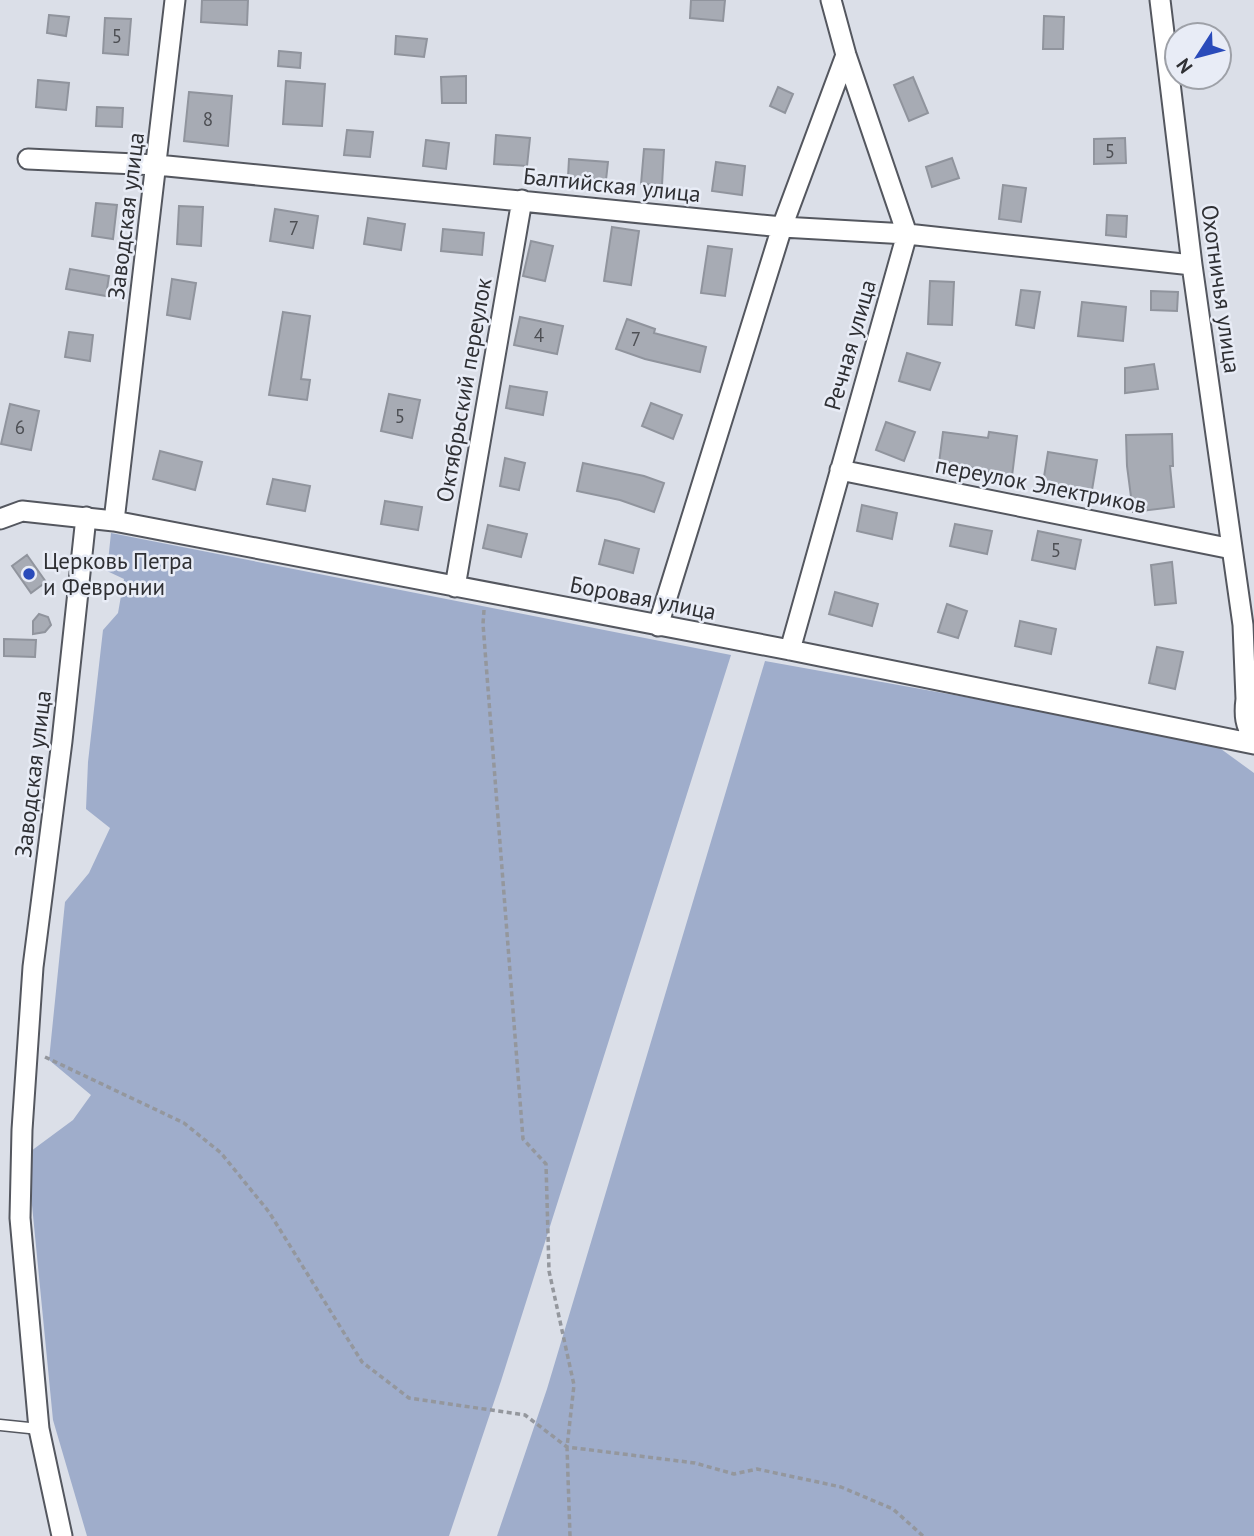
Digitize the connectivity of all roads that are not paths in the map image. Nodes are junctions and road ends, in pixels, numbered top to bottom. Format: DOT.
graph roads {
  1 [pos="175,0"];
  2 [pos="831,0"];
  3 [pos="1160,0"];
  4 [pos="846,55"];
  5 [pos="28,159"];
  6 [pos="157,165"];
  7 [pos="522,200"];
  8 [pos="782,227"];
  9 [pos="907,234"];
  10 [pos="1192,265"];
  11 [pos="840,470"];
  12 [pos="86,517"];
  13 [pos="0,519"];
  14 [pos="114,521"];
  15 [pos="1232,548"];
  16 [pos="455,587"];
  17 [pos="1243,625"];
  18 [pos="658,626"];
  19 [pos="1254,643"];
  20 [pos="790,650"];
  21 [pos="1248,702"];
  22 [pos="1231,738"];
  23 [pos="1254,738"];
  24 [pos="1254,744"];
  25 [pos="0,1425"];
  26 [pos="39,1429"];
  27 [pos="62,1536"];
  1 -- 6 [label="street, Заводская улица"];
  2 -- 4 [label="street"];
  3 -- 10 [label="street, Охотничья улица"];
  4 -- 8 [label="street"];
  4 -- 9 [label="street"];
  5 -- 6 [label="street, Балтийская улица"];
  6 -- 7 [label="street, Балтийская улица"];
  6 -- 14 [label="street, Заводская улица"];
  7 -- 8 [label="street, Балтийская улица"];
  7 -- 16 [label="street, Октябрьский переулок"];
  8 -- 9 [label="street, Балтийская улица"];
  8 -- 18 [label="street"];
  9 -- 10 [label="street, Балтийская улица"];
  9 -- 11 [label="street, Речная улица"];
  10 -- 15 [label="street, Охотничья улица"];
  11 -- 15 [label="street, переулок Электриков"];
  11 -- 20 [label="street, Речная улица"];
  12 -- 13 [label="street, Боровая улица"];
  12 -- 14 [label="street, Боровая улица"];
  12 -- 26 [label="street, Заводская улица"];
  14 -- 16 [label="street, Боровая улица"];
  15 -- 17 [label="street, Охотничья улица"];
  16 -- 18 [label="street, Боровая улица"];
  17 -- 19 [label="street, Охотничья улица"];
  17 -- 21 [label="street, Охотничья улица"];
  18 -- 20 [label="street, Боровая улица"];
  20 -- 22 [label="street, Боровая улица"];
  21 -- 22 [label="street"];
  21 -- 23 [label="street"];
  22 -- 24 [label="street, Боровая улица"];
  25 -- 26 [label="lane"];
  26 -- 27 [label="street, Заводская улица"];
}
